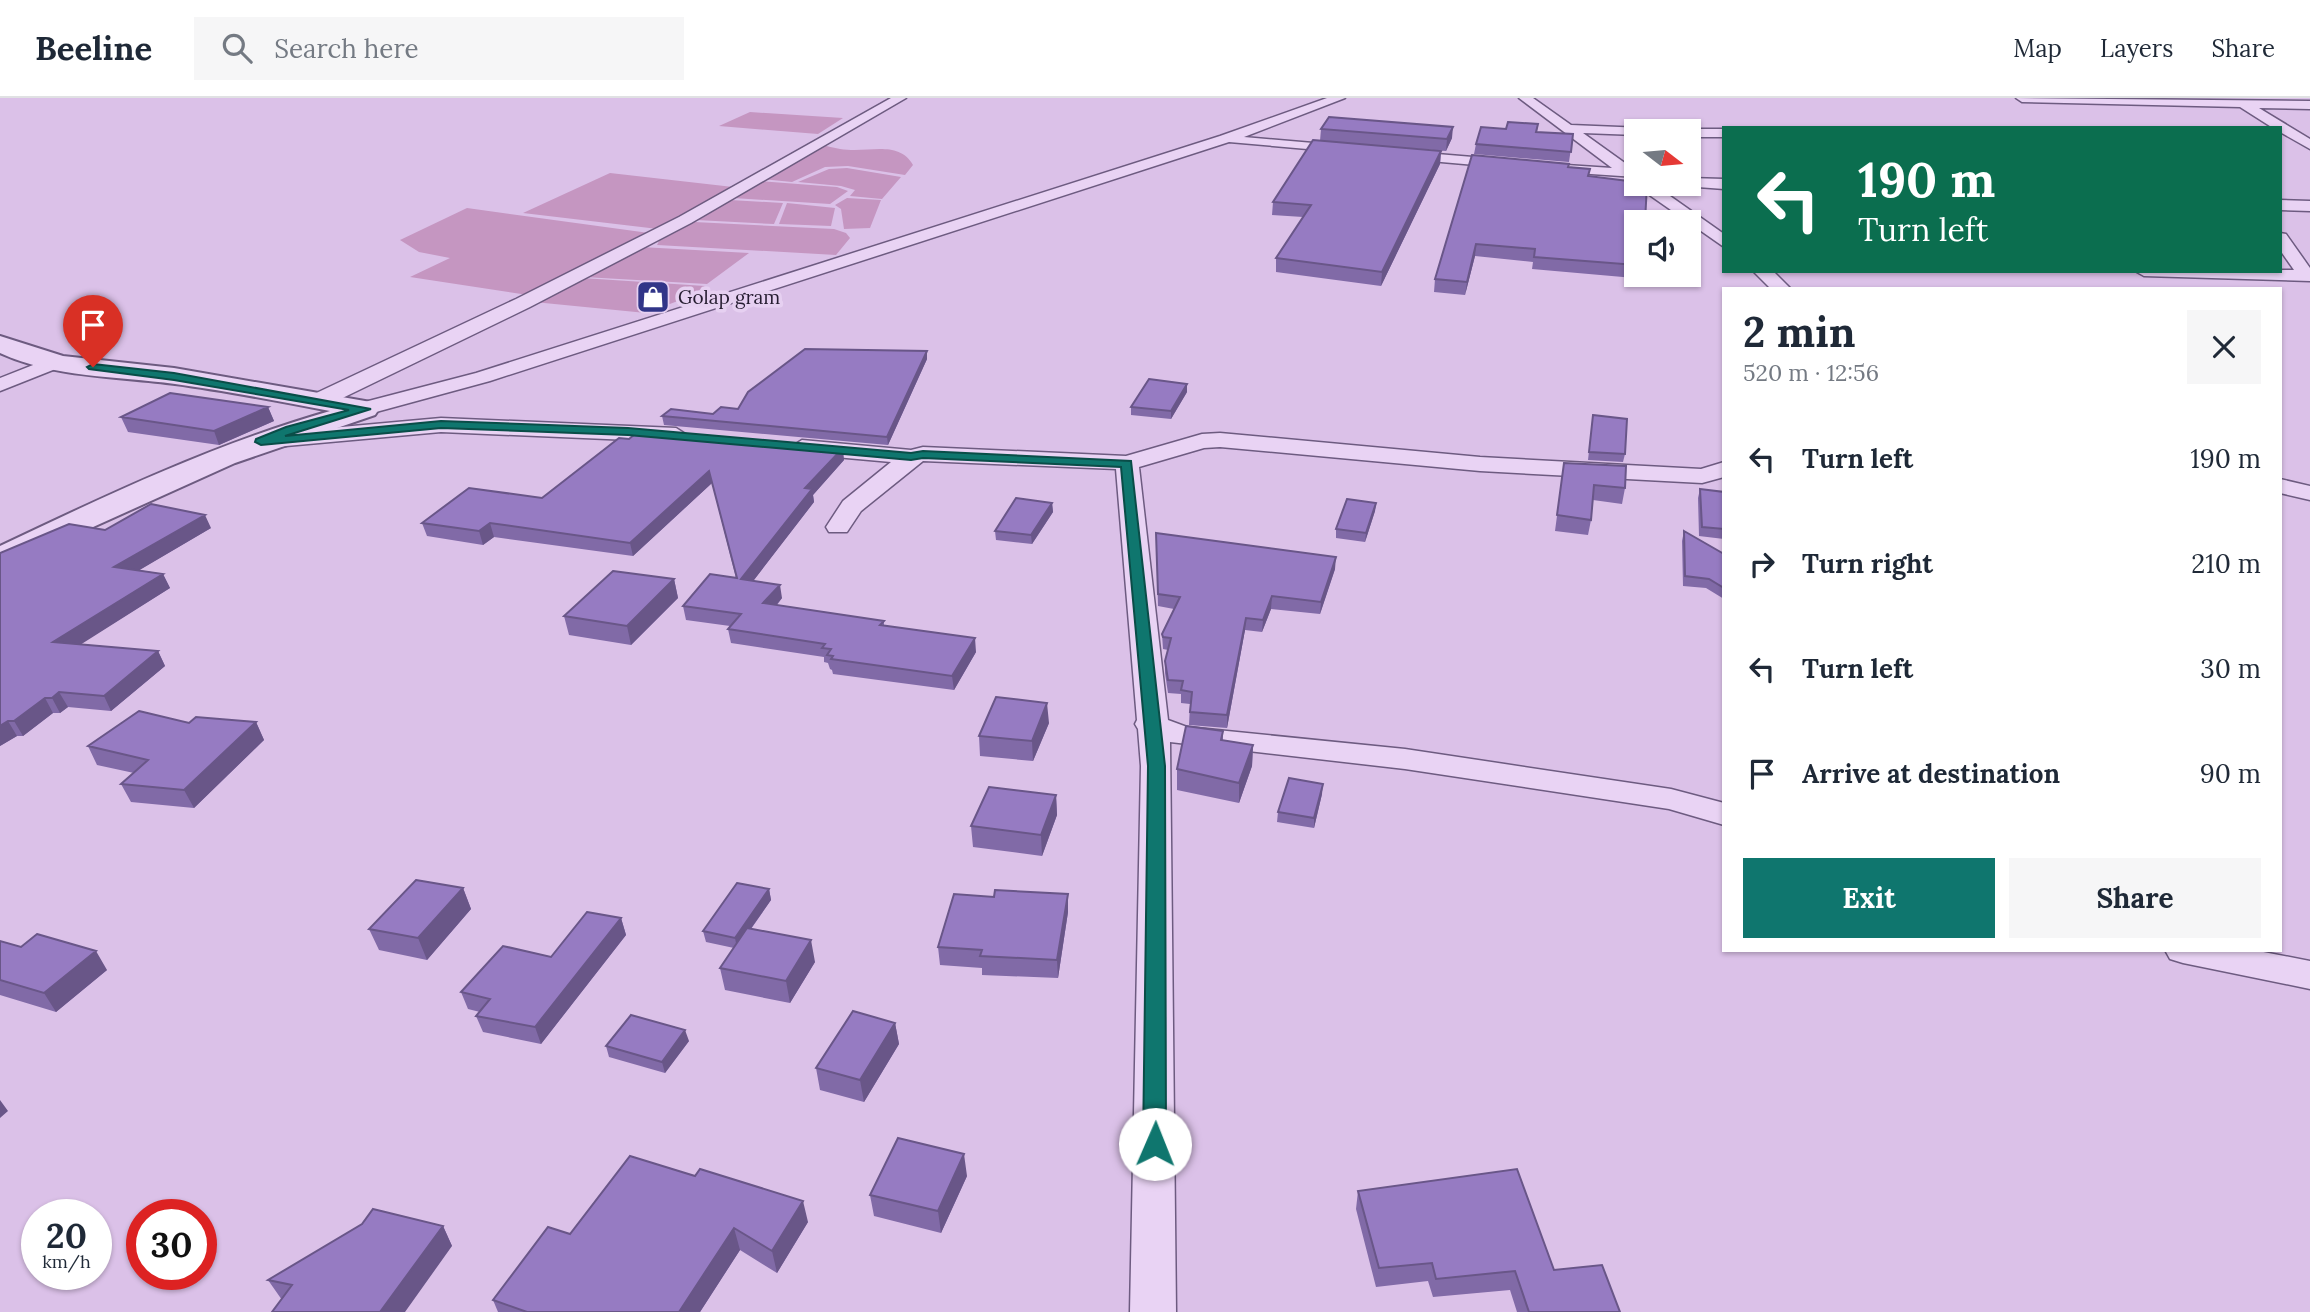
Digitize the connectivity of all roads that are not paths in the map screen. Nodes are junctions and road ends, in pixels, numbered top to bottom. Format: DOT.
graph roads {
  1 [pos="900,98"];
  2 [pos="1339,98"];
  3 [pos="1525,98"];
  4 [pos="2022,98"];
  5 [pos="2244,104"];
  6 [pos="2310,105"];
  7 [pos="2279,126"];
  8 [pos="2282,128"];
  9 [pos="1569,129"];
  10 [pos="1624,131"];
  11 [pos="1701,133"];
  12 [pos="1722,134"];
  13 [pos="1225,139"];
  14 [pos="2282,146"];
  15 [pos="2310,146"];
  16 [pos="1363,152"];
  17 [pos="1390,154"];
  18 [pos="1624,169"];
  19 [pos="1624,178"];
  20 [pos="1701,183"];
  21 [pos="1722,184"];
  22 [pos="1661,196"];
  23 [pos="2282,205"];
  24 [pos="2310,206"];
  25 [pos="1722,241"];
  26 [pos="2282,241"];
  27 [pos="1764,273"];
  28 [pos="2205,273"];
  29 [pos="1780,287"];
  30 [pos="0,344"];
  31 [pos="56,362"];
  32 [pos="0,385"];
  33 [pos="318,401"];
  34 [pos="365,409"];
  35 [pos="702,438"];
  36 [pos="261,442"];
  37 [pos="781,446"];
  38 [pos="911,457"];
  39 [pos="1127,463"];
  40 [pos="1722,470"];
  41 [pos="2282,486"];
  42 [pos="2310,493"];
  43 [pos="838,527"];
  44 [pos="0,559"];
  45 [pos="1150,724"];
  46 [pos="1722,813"];
  47 [pos="2193,952"];
  48 [pos="2310,975"];
  49 [pos="1153,1312"];
  1 -- 33 [label="street"];
  2 -- 13 [label="street"];
  3 -- 9 [label="street"];
  4 -- 5 [label="street"];
  5 -- 6 [label="street"];
  5 -- 7 [label="street"];
  8 -- 15 [label="street"];
  9 -- 10 [label="street"];
  9 -- 18 [label="street"];
  11 -- 12 [label="street"];
  13 -- 16 [label="street"];
  13 -- 34 [label="street"];
  14 -- 15 [label="street"];
  17 -- 19 [label="street"];
  20 -- 21 [label="street"];
  22 -- 25 [label="street"];
  23 -- 24 [label="street"];
  26 -- 28 [label="street"];
  27 -- 29 [label="street"];
  30 -- 31 [label="street"];
  31 -- 32 [label="street"];
  31 -- 33 [label="street"];
  33 -- 34 [label="street"];
  34 -- 36 [label="street"];
  35 -- 36 [label="street"];
  36 -- 44 [label="street"];
  37 -- 38 [label="street"];
  38 -- 39 [label="street"];
  38 -- 43 [label="street"];
  39 -- 40 [label="street"];
  39 -- 45 [label="street"];
  41 -- 42 [label="street"];
  45 -- 46 [label="street"];
  45 -- 49 [label="street"];
  47 -- 48 [label="street"];
}
